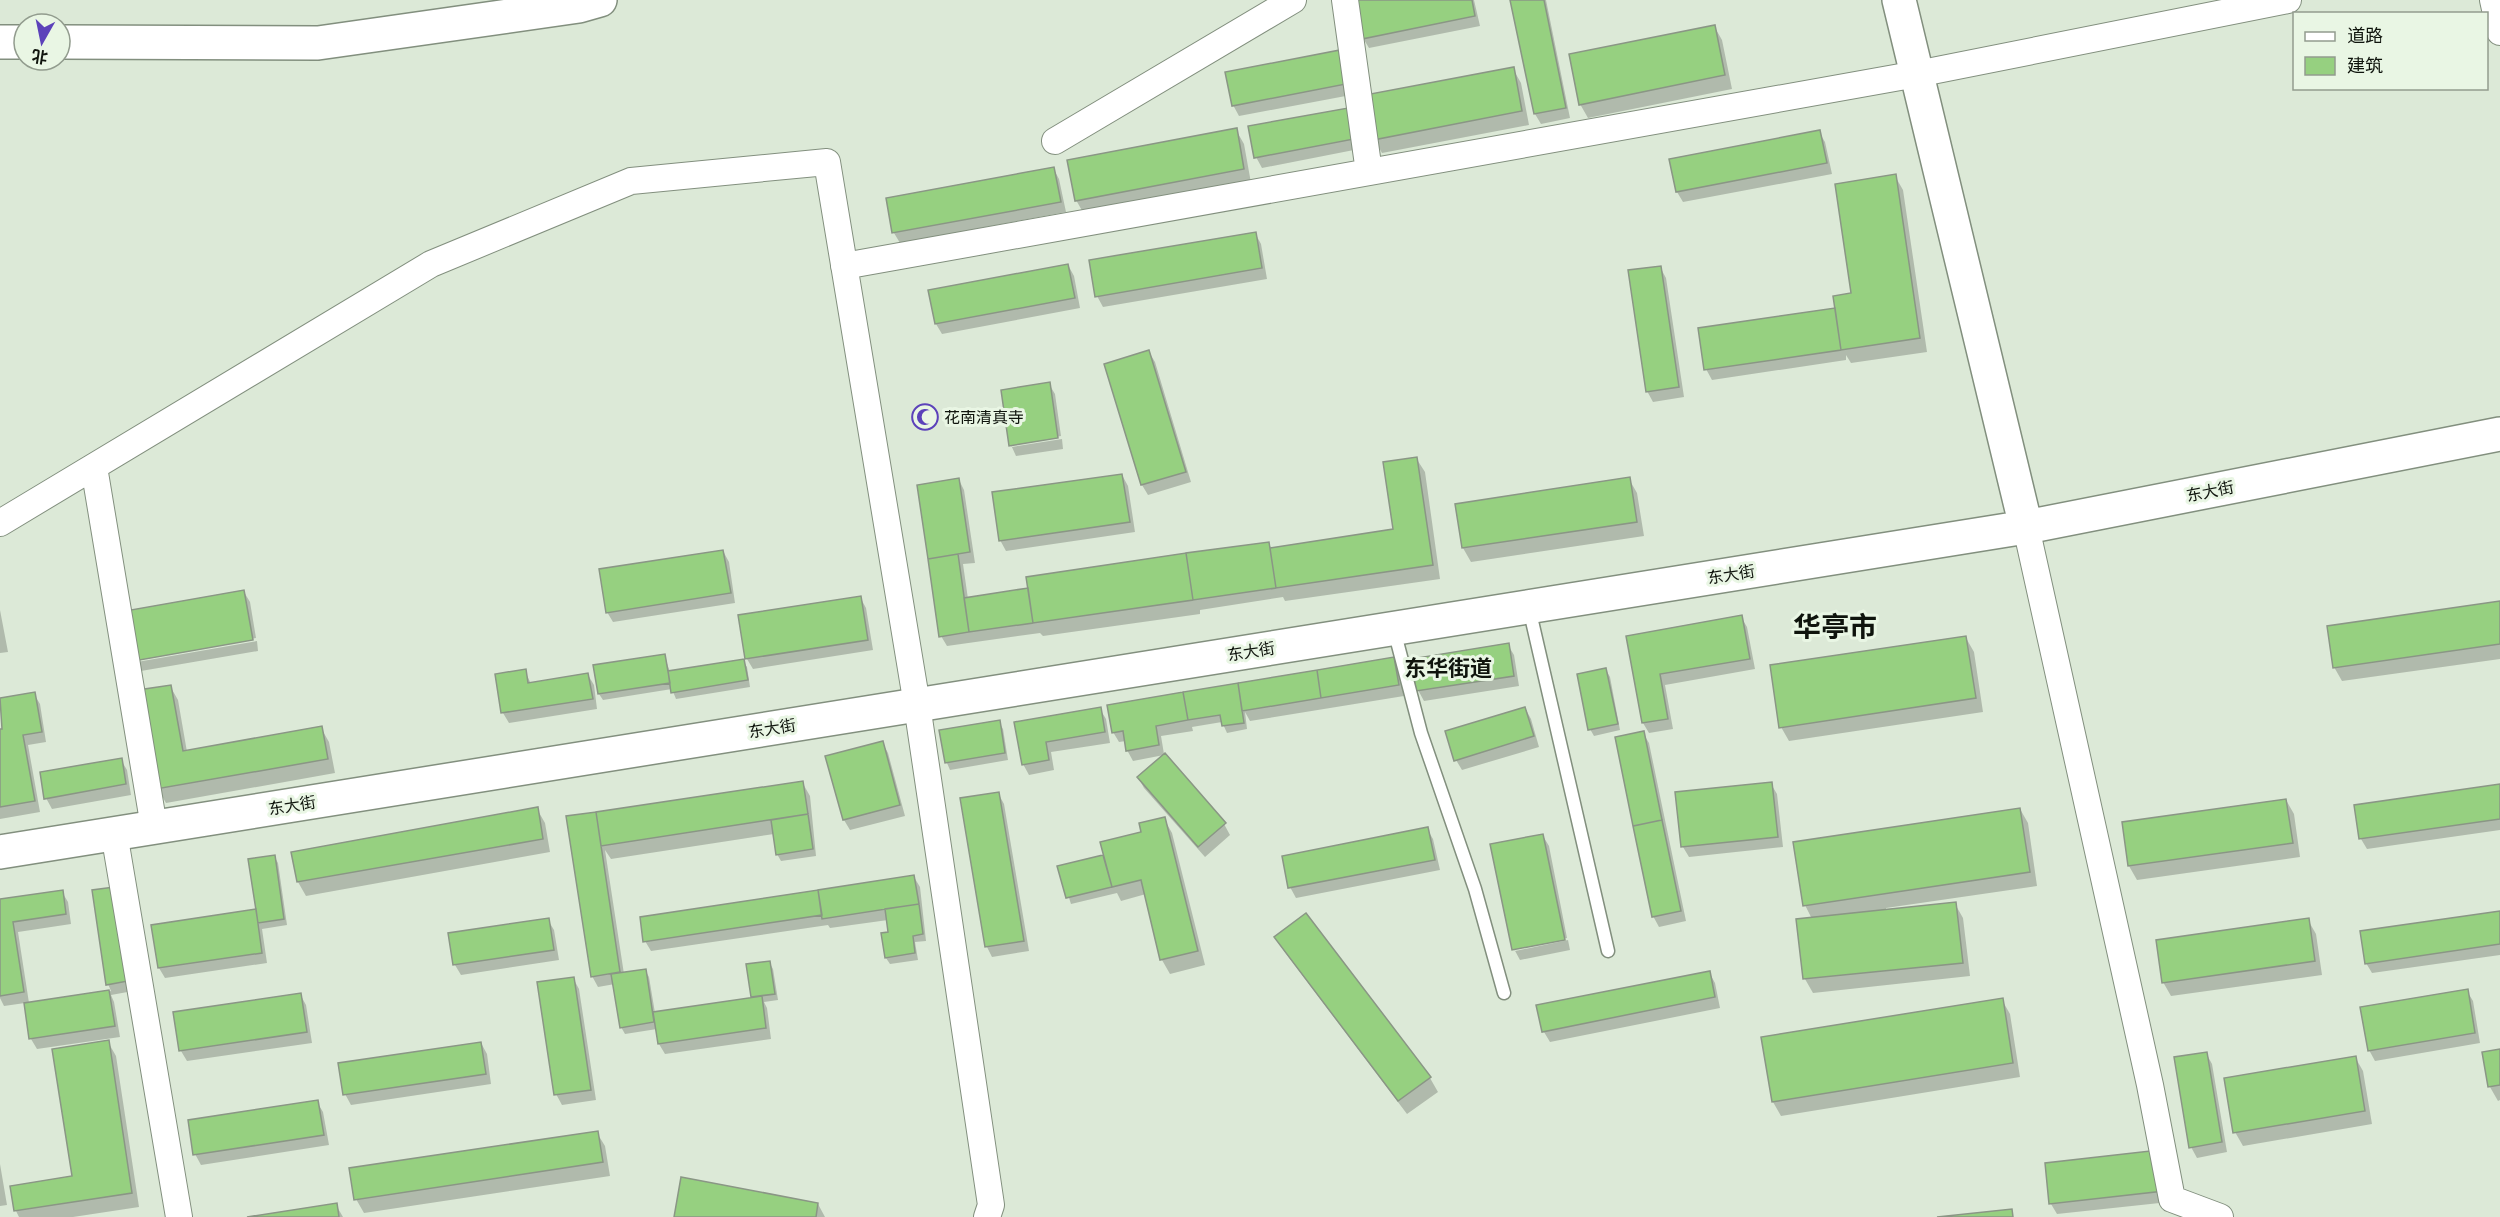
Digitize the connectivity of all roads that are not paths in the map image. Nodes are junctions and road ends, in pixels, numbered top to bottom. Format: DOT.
graph roads {
  1 [pos="600,0"];
  2 [pos="1293,0"];
  3 [pos="1345,0"];
  4 [pos="1899,0"];
  5 [pos="2288,0"];
  6 [pos="2493,0"];
  7 [pos="2198,9"];
  8 [pos="2500,32"];
  9 [pos="72,42"];
  10 [pos="1917,74"];
  11 [pos="1055,141"];
  12 [pos="1369,172"];
  13 [pos="844,266"];
  14 [pos="2500,434"];
  15 [pos="94,467"];
  16 [pos="0,523"];
  17 [pos="2026,527"];
  18 [pos="1528,607"];
  19 [pos="1394,628"];
  20 [pos="917,705"];
  21 [pos="154,827"];
  22 [pos="114,834"];
  23 [pos="0,852"];
  24 [pos="1608,951"];
  25 [pos="1504,993"];
  26 [pos="996,1213"];
  27 [pos="180,1217"];
  28 [pos="2220,1217"];
  1 -- 9 [label="street"];
  2 -- 11 [label="street"];
  3 -- 12 [label="street"];
  4 -- 10 [label="street"];
  5 -- 7 [label="street"];
  6 -- 8 [label="street"];
  7 -- 10 [label="street"];
  10 -- 12 [label="street"];
  10 -- 17 [label="street"];
  12 -- 13 [label="street"];
  13 -- 15 [label="street"];
  13 -- 20 [label="street"];
  14 -- 17 [label="street, 东大街"];
  15 -- 16 [label="street"];
  15 -- 21 [label="street"];
  17 -- 18 [label="street, 东大街"];
  17 -- 28 [label="street"];
  18 -- 19 [label="street, 东大街"];
  18 -- 24 [label="lane"];
  19 -- 20 [label="street, 东大街"];
  19 -- 25 [label="lane"];
  20 -- 21 [label="street, 东大街"];
  20 -- 26 [label="street"];
  21 -- 22 [label="street, 东大街"];
  22 -- 23 [label="street, 东大街"];
  22 -- 27 [label="street"];
}
